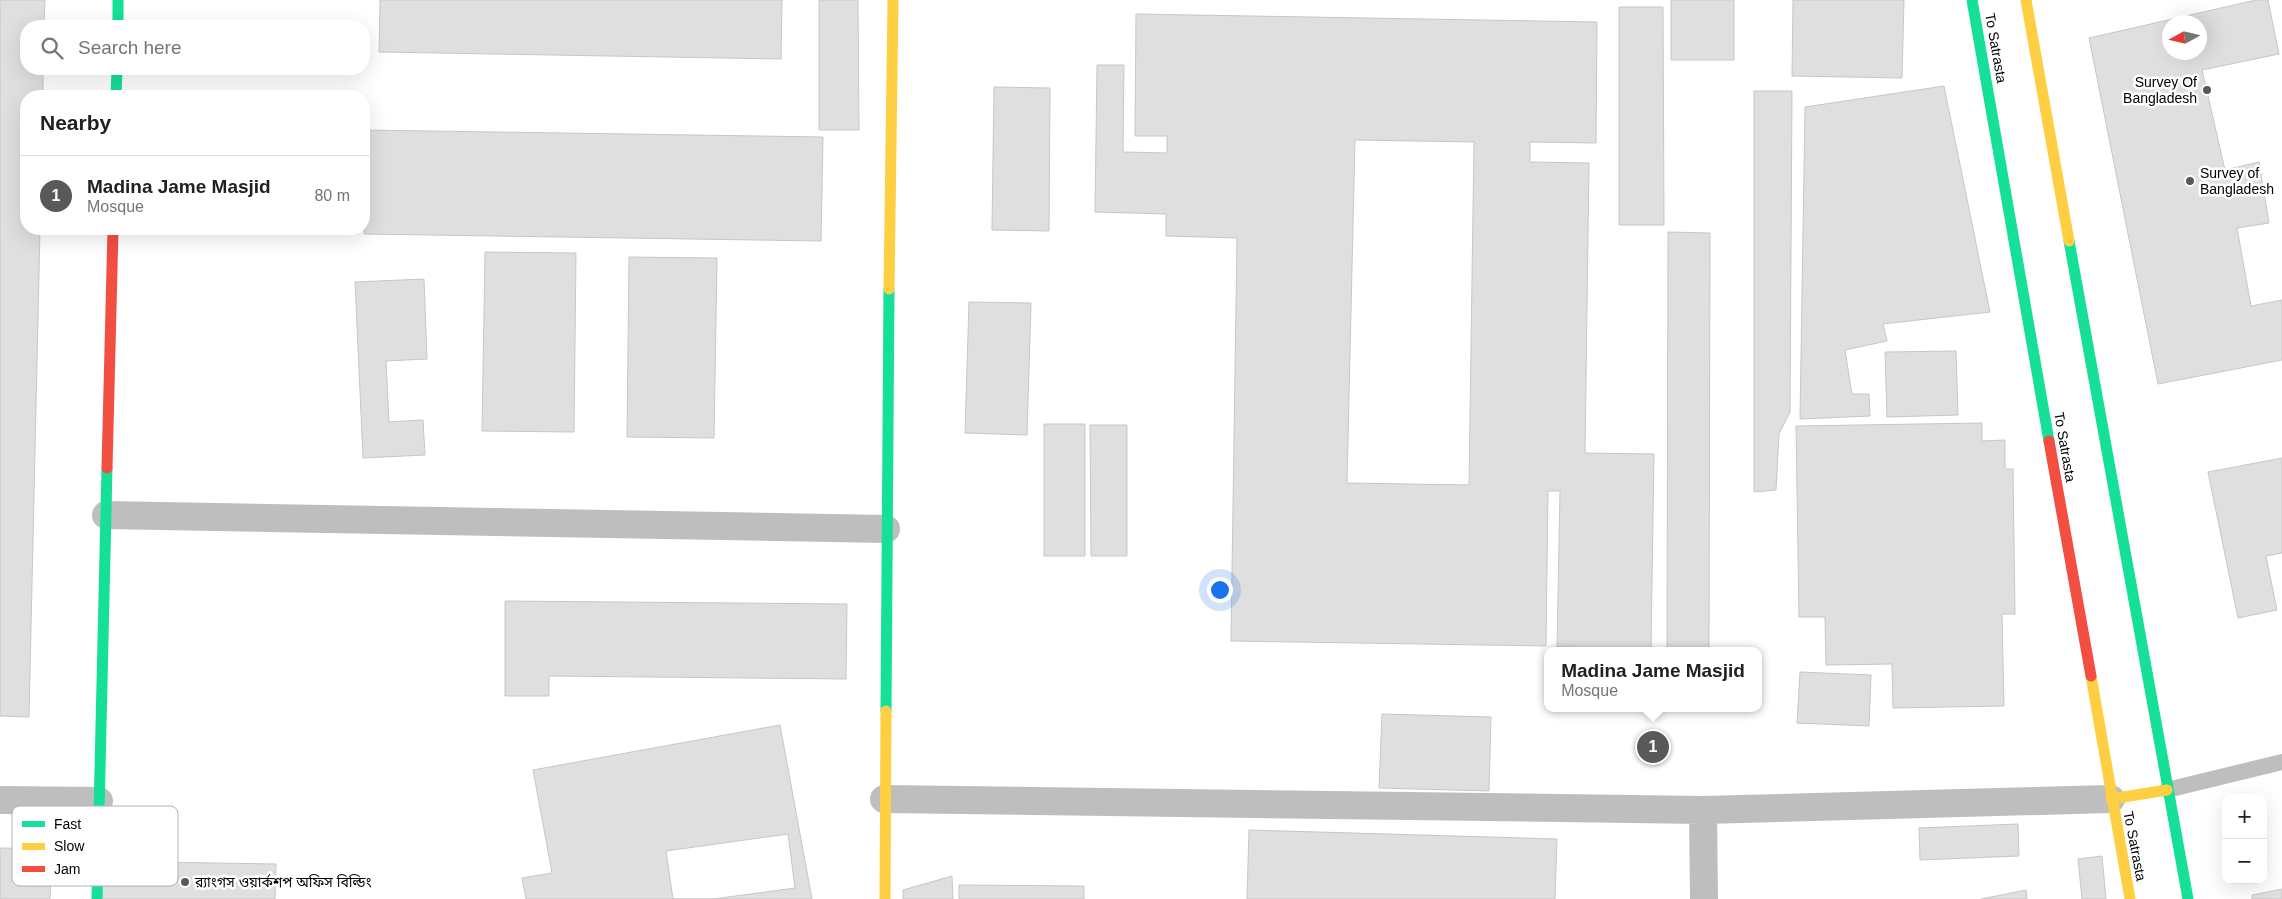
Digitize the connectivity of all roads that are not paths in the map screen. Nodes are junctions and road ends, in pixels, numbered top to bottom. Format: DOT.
graph roads {
  1 [pos="118,0"];
  2 [pos="894,0"];
  3 [pos="1972,0"];
  4 [pos="2026,0"];
  5 [pos="118,20"];
  6 [pos="116,75"];
  7 [pos="116,90"];
  8 [pos="113,235"];
  9 [pos="106,514"];
  10 [pos="886,529"];
  11 [pos="2282,762"];
  12 [pos="2167,790"];
  13 [pos="884,799"];
  14 [pos="2111,799"];
  15 [pos="0,800"];
  16 [pos="99,801"];
  17 [pos="99,806"];
  18 [pos="1703,810"];
  19 [pos="97,886"];
  20 [pos="97,899"];
  21 [pos="885,899"];
  22 [pos="1704,899"];
  23 [pos="2130,899"];
  24 [pos="2188,899"];
  1 -- 5 [label="street"];
  2 -- 10 [label="street"];
  3 -- 14 [label="street, To Satrasta"];
  4 -- 12 [label="street"];
  6 -- 7 [label="street"];
  8 -- 9 [label="street"];
  9 -- 10 [label="street"];
  9 -- 16 [label="street"];
  10 -- 13 [label="street"];
  11 -- 12 [label="lane"];
  12 -- 14 [label="street"];
  12 -- 24 [label="street"];
  13 -- 18 [label="street"];
  13 -- 21 [label="street"];
  14 -- 18 [label="street"];
  14 -- 23 [label="street, To Satrasta"];
  15 -- 16 [label="street"];
  16 -- 17 [label="street"];
  18 -- 22 [label="street"];
  19 -- 20 [label="street"];
}
